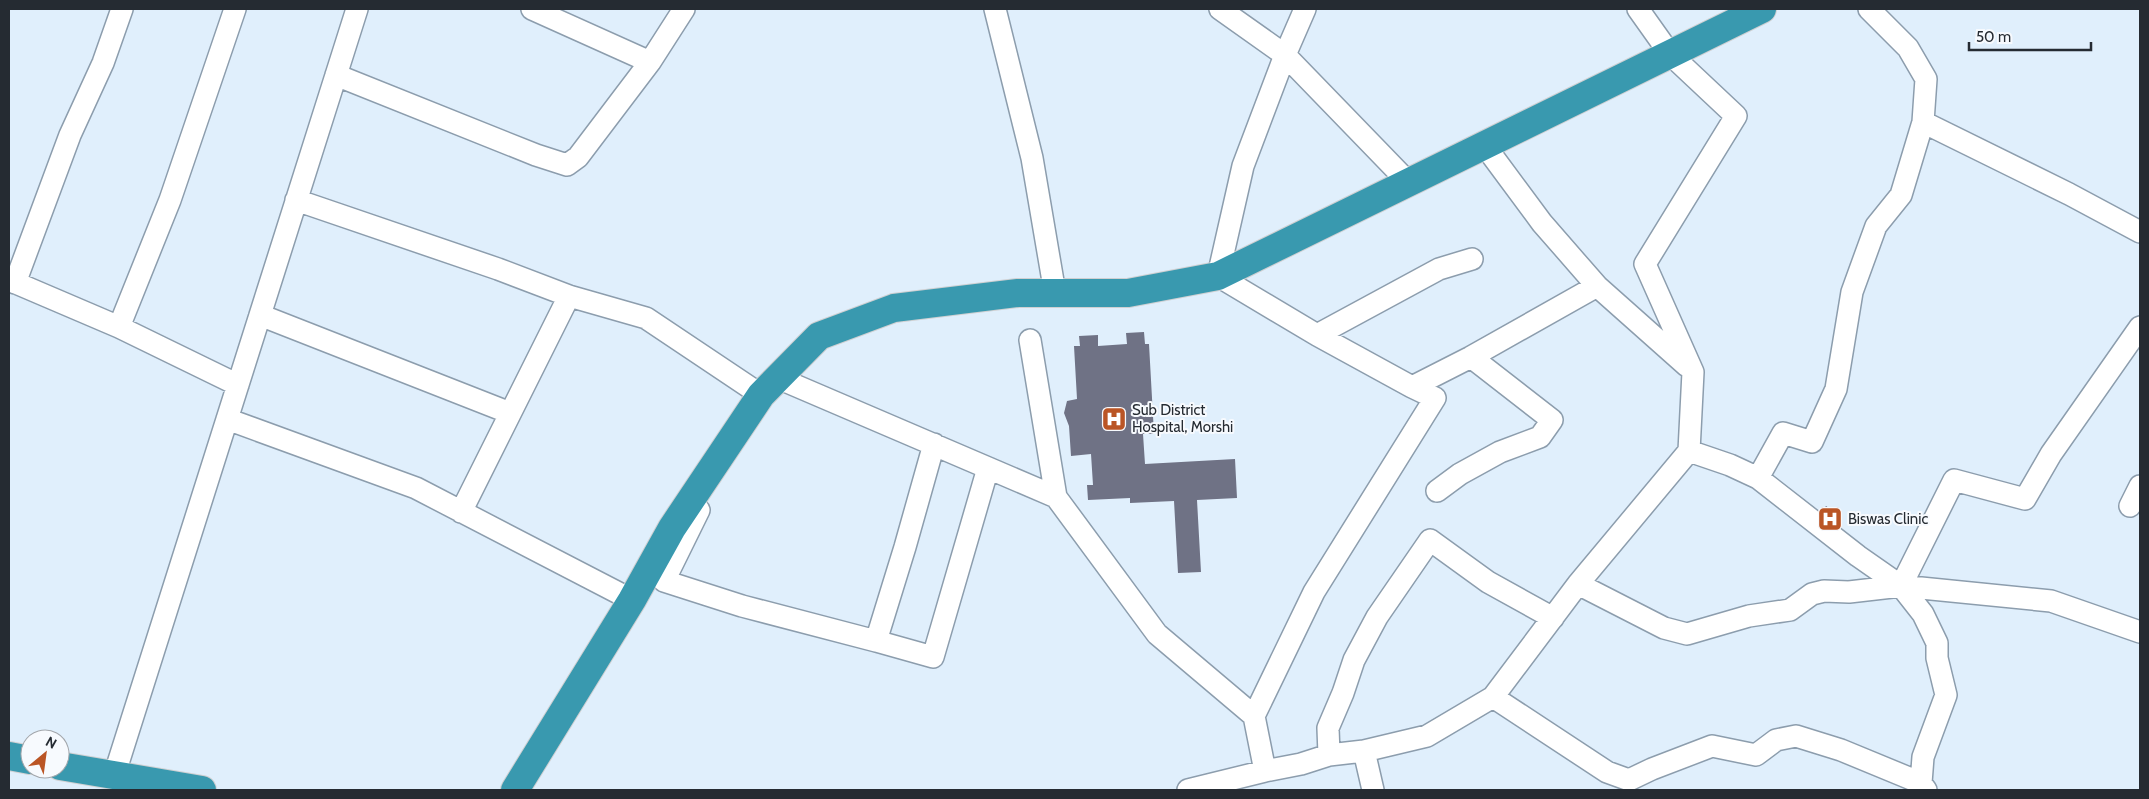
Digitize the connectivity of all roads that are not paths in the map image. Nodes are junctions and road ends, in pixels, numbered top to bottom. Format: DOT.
graph roads {
  1 [pos="122,9"];
  2 [pos="235,9"];
  3 [pos="357,9"];
  4 [pos="532,9"];
  5 [pos="684,9"];
  6 [pos="995,9"];
  7 [pos="1220,9"];
  8 [pos="1305,9"];
  9 [pos="1638,9"];
  10 [pos="1762,9"];
  11 [pos="1868,9"];
  12 [pos="1670,54"];
  13 [pos="1285,56"];
  14 [pos="650,62"];
  15 [pos="336,75"];
  16 [pos="1923,122"];
  17 [pos="1485,146"];
  18 [pos="1409,183"];
  19 [pos="296,200"];
  20 [pos="2140,232"];
  21 [pos="1472,259"];
  22 [pos="1218,276"];
  23 [pos="12,282"];
  24 [pos="1598,286"];
  25 [pos="1055,293"];
  26 [pos="569,296"];
  27 [pos="260,315"];
  28 [pos="2140,326"];
  29 [pos="119,327"];
  30 [pos="1317,335"];
  31 [pos="1030,340"];
  32 [pos="1471,357"];
  33 [pos="1693,372"];
  34 [pos="238,385"];
  35 [pos="770,386"];
  36 [pos="1412,387"];
  37 [pos="510,413"];
  38 [pos="227,419"];
  39 [pos="934,444"];
  40 [pos="1689,451"];
  41 [pos="988,468"];
  42 [pos="1758,478"];
  43 [pos="2140,486"];
  44 [pos="1437,491"];
  45 [pos="1056,497"];
  46 [pos="689,502"];
  47 [pos="2130,506"];
  48 [pos="461,512"];
  49 [pos="1578,584"];
  50 [pos="1901,586"];
  51 [pos="632,600"];
  52 [pos="1553,618"];
  53 [pos="2140,632"];
  54 [pos="876,641"];
  55 [pos="1493,697"];
  56 [pos="1254,716"];
  57 [pos="1364,751"];
  58 [pos="1328,755"];
  59 [pos="70,768"];
  60 [pos="1265,771"];
  61 [pos="114,776"];
  62 [pos="1923,786"];
  63 [pos="202,790"];
  64 [pos="515,790"];
  65 [pos="1188,790"];
  66 [pos="1373,790"];
  1 -- 23 [label="street"];
  2 -- 29 [label="street"];
  3 -- 15 [label="street"];
  4 -- 14 [label="street"];
  5 -- 14 [label="street"];
  6 -- 25 [label="street"];
  7 -- 13 [label="street"];
  8 -- 13 [label="street"];
  9 -- 12 [label="street"];
  10 -- 12 [label="highway"];
  11 -- 16 [label="street"];
  12 -- 17 [label="highway"];
  12 -- 33 [label="street"];
  13 -- 18 [label="street"];
  13 -- 22 [label="street"];
  14 -- 15 [label="street"];
  15 -- 19 [label="street"];
  16 -- 20 [label="street"];
  16 -- 42 [label="street"];
  17 -- 18 [label="highway"];
  17 -- 24 [label="street"];
  18 -- 22 [label="highway"];
  19 -- 26 [label="street"];
  19 -- 27 [label="street"];
  21 -- 30 [label="street"];
  22 -- 25 [label="highway"];
  22 -- 30 [label="street"];
  23 -- 29 [label="street"];
  24 -- 32 [label="street"];
  24 -- 33 [label="street"];
  25 -- 35 [label="highway"];
  26 -- 35 [label="street"];
  26 -- 37 [label="street"];
  27 -- 34 [label="street"];
  27 -- 37 [label="street"];
  28 -- 50 [label="street"];
  29 -- 34 [label="street"];
  30 -- 36 [label="street"];
  31 -- 45 [label="street"];
  32 -- 36 [label="street"];
  32 -- 44 [label="street"];
  33 -- 40 [label="street"];
  34 -- 38 [label="street"];
  35 -- 39 [label="street"];
  35 -- 46 [label="highway"];
  36 -- 56 [label="street"];
  37 -- 48 [label="street"];
  38 -- 48 [label="street"];
  38 -- 61 [label="street"];
  39 -- 41 [label="street"];
  39 -- 54 [label="street"];
  40 -- 42 [label="street"];
  40 -- 49 [label="street"];
  41 -- 45 [label="street"];
  41 -- 54 [label="street"];
  42 -- 50 [label="street"];
  43 -- 47 [label="street"];
  45 -- 56 [label="street"];
  46 -- 51 [label="highway"];
  46 -- 54 [label="street"];
  48 -- 51 [label="street"];
  49 -- 50 [label="street"];
  49 -- 52 [label="street"];
  50 -- 53 [label="street"];
  50 -- 62 [label="street"];
  51 -- 64 [label="highway"];
  52 -- 55 [label="street"];
  52 -- 58 [label="street"];
  55 -- 57 [label="street"];
  55 -- 62 [label="street"];
  56 -- 60 [label="street"];
  57 -- 58 [label="street"];
  57 -- 66 [label="street"];
  58 -- 60 [label="street"];
  59 -- 61 [label="highway"];
  60 -- 65 [label="street"];
  61 -- 63 [label="highway"];
}
